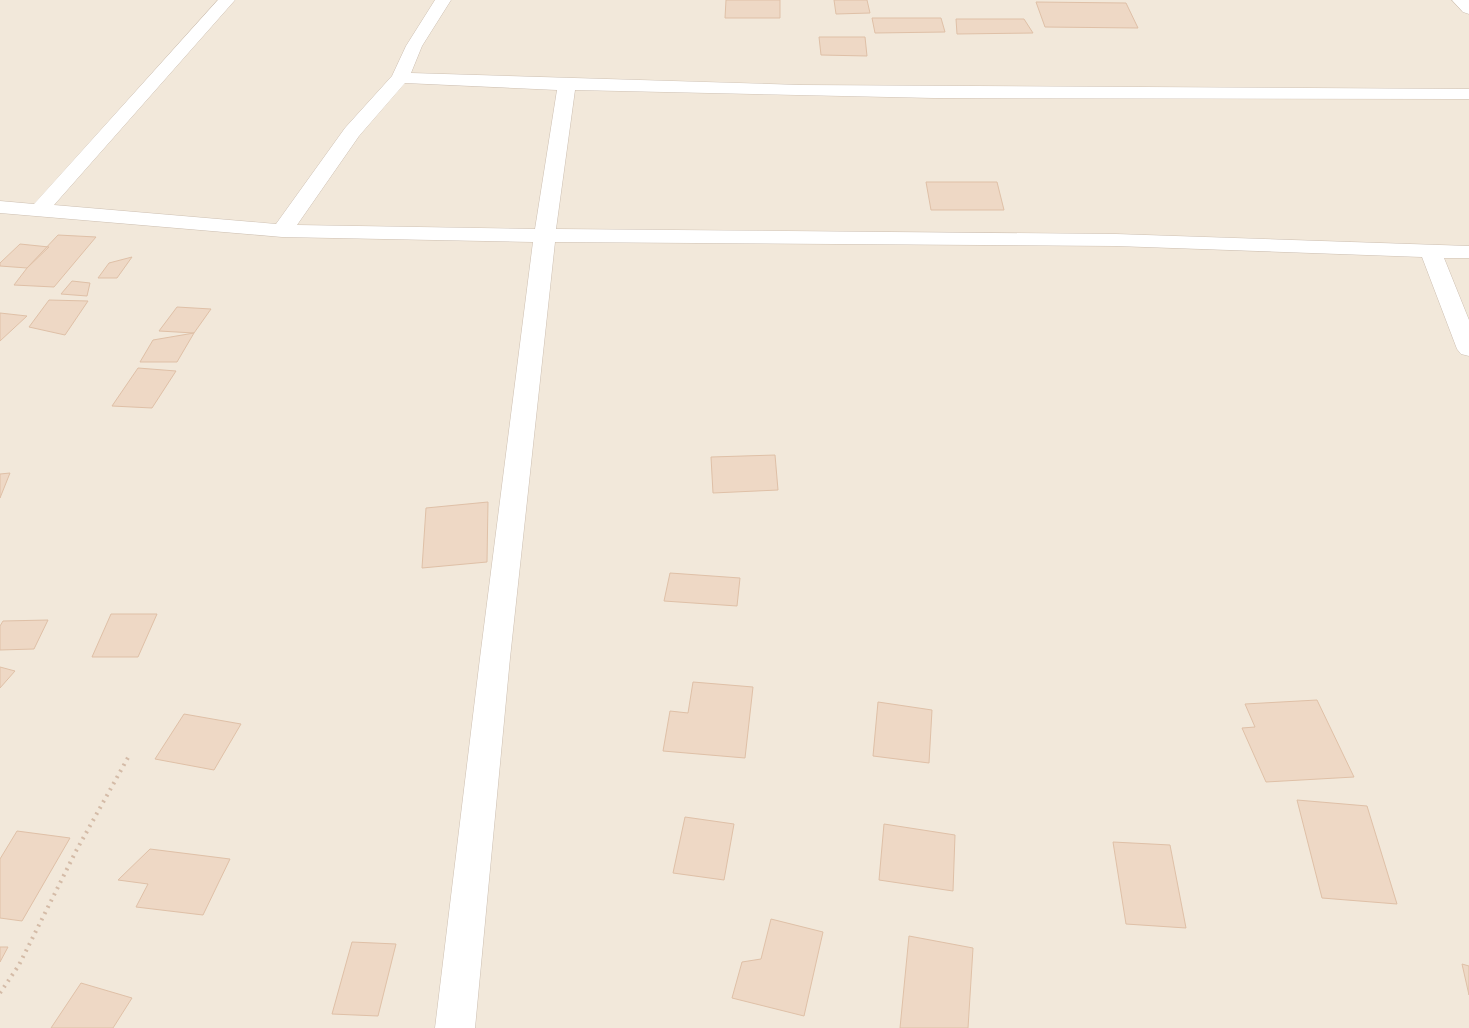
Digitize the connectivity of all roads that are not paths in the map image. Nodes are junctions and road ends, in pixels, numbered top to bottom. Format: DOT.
graph roads {
  1 [pos="227,0"];
  2 [pos="442,0"];
  3 [pos="1460,0"];
  4 [pos="1469,9"];
  5 [pos="400,78"];
  6 [pos="567,86"];
  7 [pos="1469,94"];
  8 [pos="0,207"];
  9 [pos="40,209"];
  10 [pos="282,231"];
  11 [pos="545,234"];
  12 [pos="1431,252"];
  13 [pos="1469,252"];
  14 [pos="1469,349"];
  15 [pos="455,1028"];
  1 -- 9 [label="street"];
  2 -- 5 [label="street"];
  3 -- 4 [label="street"];
  5 -- 6 [label="street"];
  5 -- 10 [label="street"];
  6 -- 7 [label="street"];
  6 -- 11 [label="street"];
  8 -- 9 [label="street"];
  9 -- 10 [label="street"];
  10 -- 11 [label="street"];
  11 -- 12 [label="street"];
  11 -- 15 [label="street"];
  12 -- 13 [label="street"];
  12 -- 14 [label="street"];
}
